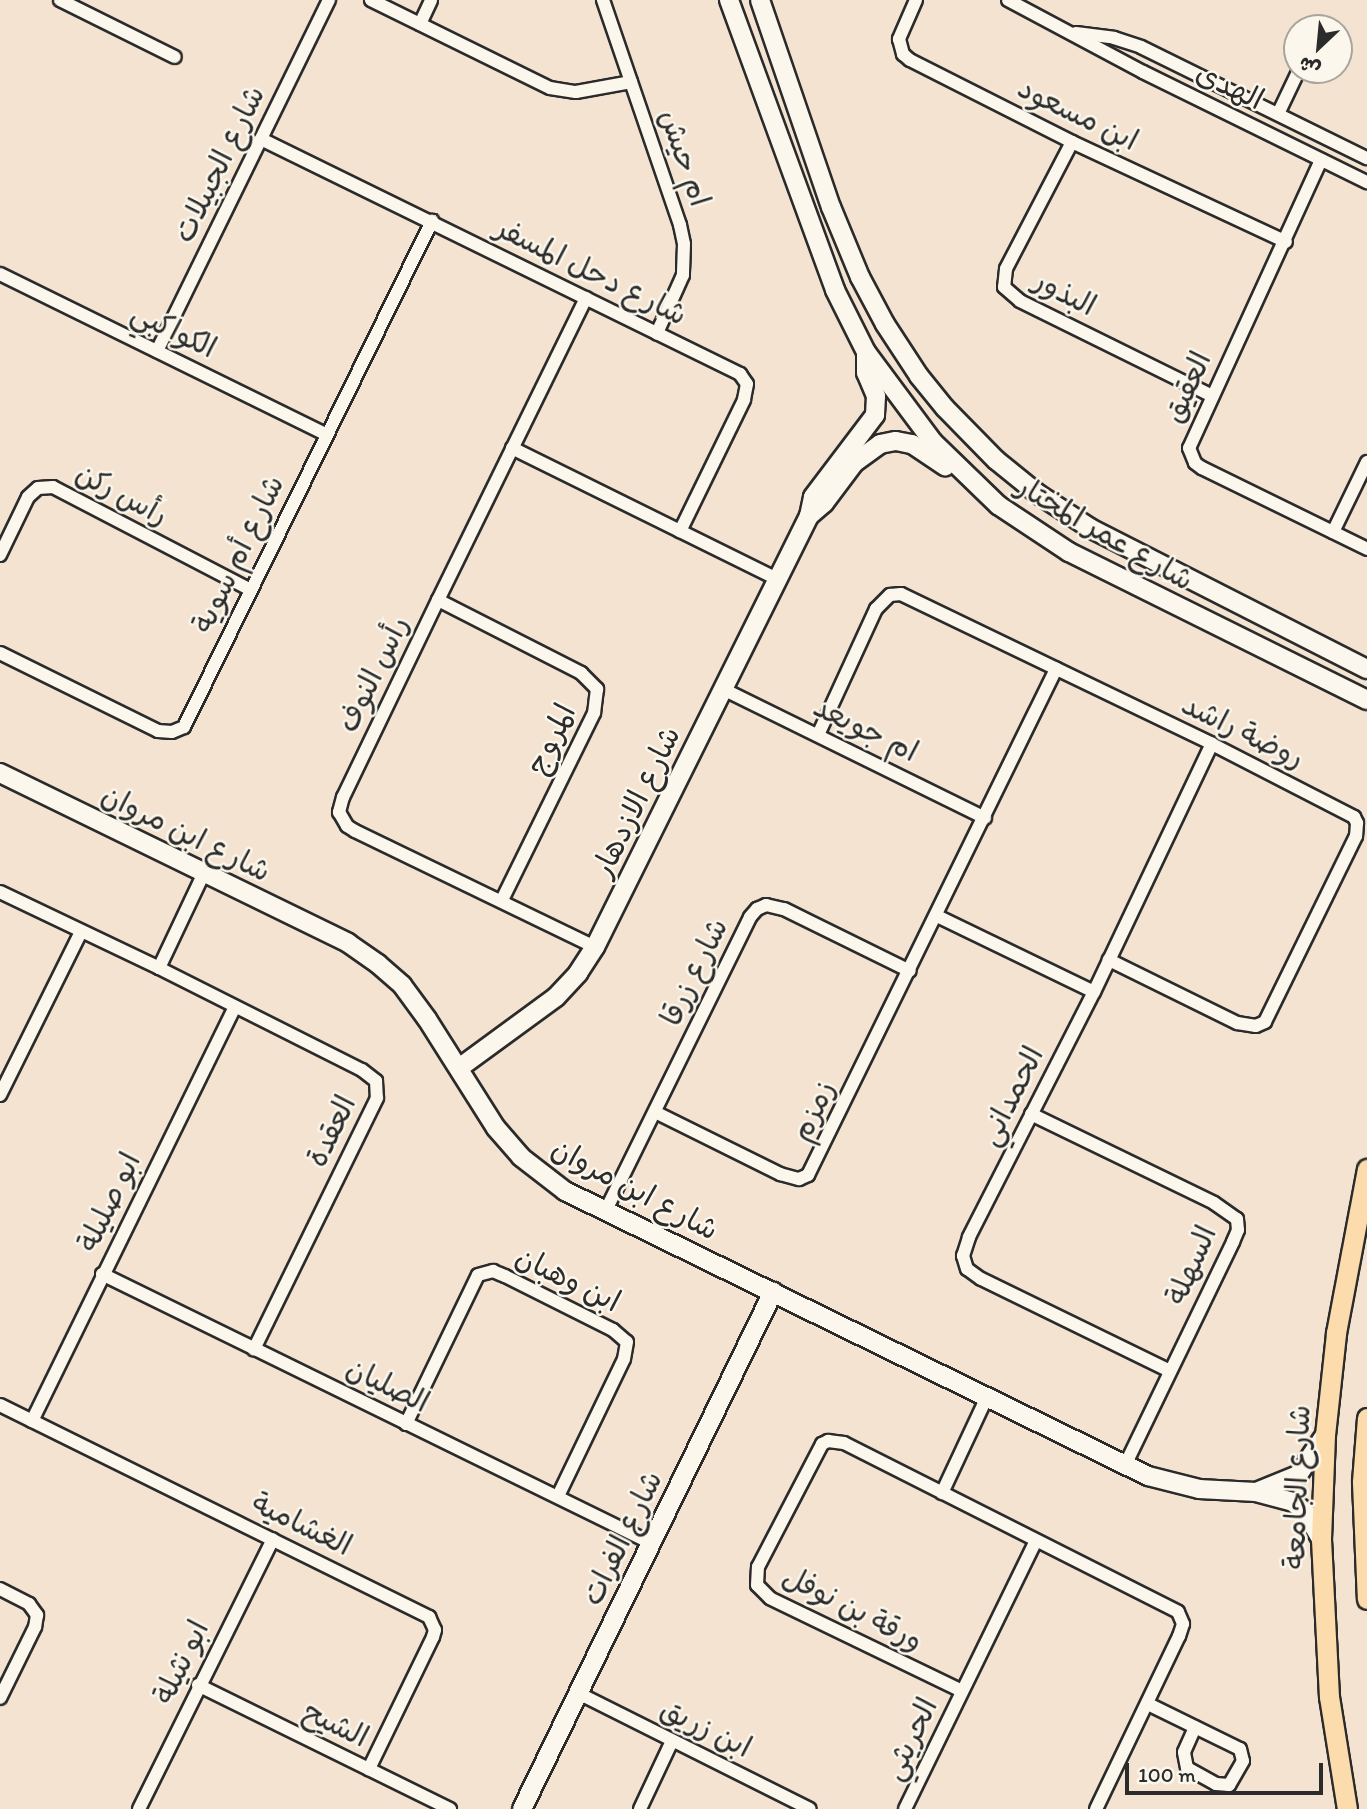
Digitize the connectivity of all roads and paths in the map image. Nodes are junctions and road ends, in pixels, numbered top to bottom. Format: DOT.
graph roads {
  1 [pos="61,0"];
  2 [pos="329,0"];
  3 [pos="371,0"];
  4 [pos="431,0"];
  5 [pos="603,0"];
  6 [pos="729,0"];
  7 [pos="760,0"];
  8 [pos="916,0"];
  9 [pos="1013,1"];
  10 [pos="74,3"];
  11 [pos="420,24"];
  12 [pos="1072,33"];
  13 [pos="175,57"];
  14 [pos="1181,66"];
  15 [pos="631,82"];
  16 [pos="1292,84"];
  17 [pos="1172,87"];
  18 [pos="1278,114"];
  19 [pos="261,139"];
  20 [pos="1072,142"];
  21 [pos="1367,158"];
  22 [pos="1321,160"];
  23 [pos="1367,182"];
  24 [pos="432,221"];
  25 [pos="1286,242"];
  26 [pos="0,274"];
  27 [pos="586,298"];
  28 [pos="657,333"];
  29 [pos="157,351"];
  30 [pos="866,352"];
  31 [pos="1212,396"];
  32 [pos="326,434"];
  33 [pos="512,448"];
  34 [pos="1367,462"];
  35 [pos="965,475"];
  36 [pos="809,516"];
  37 [pos="680,531"];
  38 [pos="1333,532"];
  39 [pos="1367,549"];
  40 [pos="0,555"];
  41 [pos="777,579"];
  42 [pos="249,589"];
  43 [pos="438,600"];
  44 [pos="0,653"];
  45 [pos="1056,669"];
  46 [pos="1367,669"];
  47 [pos="723,689"];
  48 [pos="1367,700"];
  49 [pos="818,735"];
  50 [pos="1212,744"];
  51 [pos="0,773"];
  52 [pos="985,818"];
  53 [pos="204,873"];
  54 [pos="0,892"];
  55 [pos="502,900"];
  56 [pos="937,916"];
  57 [pos="81,932"];
  58 [pos="595,947"];
  59 [pos="1109,960"];
  60 [pos="159,968"];
  61 [pos="910,971"];
  62 [pos="1094,992"];
  63 [pos="234,1007"];
  64 [pos="459,1068"];
  65 [pos="0,1095"];
  66 [pos="655,1112"];
  67 [pos="1031,1114"];
  68 [pos="1367,1169"];
  69 [pos="606,1210"];
  70 [pos="102,1275"];
  71 [pos="773,1292"];
  72 [pos="254,1349"];
  73 [pos="1170,1371"];
  74 [pos="987,1397"];
  75 [pos="0,1405"];
  76 [pos="1367,1418"];
  77 [pos="32,1421"];
  78 [pos="406,1424"];
  79 [pos="1325,1435"];
  80 [pos="1125,1465"];
  81 [pos="1256,1492"];
  82 [pos="942,1493"];
  83 [pos="558,1496"];
  84 [pos="273,1539"];
  85 [pos="1321,1539"];
  86 [pos="1036,1541"];
  87 [pos="650,1543"];
  88 [pos="0,1589"];
  89 [pos="1367,1599"];
  90 [pos="198,1685"];
  91 [pos="962,1691"];
  92 [pos="578,1693"];
  93 [pos="0,1698"];
  94 [pos="1147,1704"];
  95 [pos="1195,1727"];
  96 [pos="673,1741"];
  97 [pos="369,1769"];
  98 [pos="139,1809"];
  99 [pos="450,1809"];
  100 [pos="522,1809"];
  101 [pos="640,1809"];
  102 [pos="810,1809"];
  103 [pos="905,1809"];
  104 [pos="1096,1809"];
  105 [pos="1347,1809"];
  1 -- 10 [label="street"];
  2 -- 19 [label="street, شارع الجبيلات"];
  3 -- 11 [label="street"];
  4 -- 11 [label="street"];
  5 -- 15 [label="street, ام حيش"];
  6 -- 30 [label="street, شارع عمر المختار"];
  7 -- 46 [label="street, شارع عمر المختار"];
  8 -- 20 [label="street, ابن مسعود"];
  9 -- 12 [label="street, الهدى"];
  10 -- 13 [label="street"];
  11 -- 15 [label="street"];
  12 -- 14 [label="street, الهدى"];
  12 -- 17 [label="street, الهدى"];
  14 -- 17 [label="street"];
  14 -- 18 [label="street, الهدى"];
  15 -- 28 [label="street, ام حيش"];
  16 -- 18 [label="street"];
  17 -- 22 [label="street, الهدى"];
  18 -- 21 [label="street, الهدى"];
  19 -- 24 [label="street, شارع دحل المسفر"];
  19 -- 29 [label="street, شارع الجبيلات"];
  20 -- 25 [label="street, ابن مسعود"];
  20 -- 31 [label="street, البذور"];
  22 -- 23 [label="street, الهدى"];
  22 -- 25 [label="street, العقيق"];
  24 -- 27 [label="street, شارع دحل المسفر"];
  24 -- 32 [label="street, شارع أم سوية"];
  25 -- 31 [label="street, العقيق"];
  26 -- 29 [label="street, الكواكبي"];
  27 -- 28 [label="street, شارع دحل المسفر"];
  27 -- 33 [label="street, رأس النوف"];
  28 -- 37 [label="street, شارع دحل المسفر"];
  29 -- 32 [label="street, الكواكبي"];
  30 -- 35 [label="street, شارع عمر المختار"];
  30 -- 36 [label="street, شارع الازدهار"];
  31 -- 38 [label="street, العقيق"];
  32 -- 42 [label="street, شارع أم سوية"];
  33 -- 37 [label="street"];
  33 -- 43 [label="street, رأس النوف"];
  34 -- 38 [label="street"];
  35 -- 36 [label="street, شارع الازدهار"];
  35 -- 48 [label="street, شارع عمر المختار"];
  36 -- 41 [label="street, شارع الازدهار"];
  37 -- 41 [label="street"];
  38 -- 39 [label="street, العقيق"];
  40 -- 42 [label="street, رأس ركن"];
  41 -- 47 [label="street, شارع الازدهار"];
  42 -- 44 [label="street, شارع أم سوية"];
  43 -- 55 [label="street, المروج"];
  43 -- 55 [label="street, رأس النوف"];
  45 -- 49 [label="street, روضة راشد"];
  45 -- 50 [label="street, روضة راشد"];
  45 -- 52 [label="street, زمزم"];
  47 -- 49 [label="street, ام جويعد"];
  47 -- 58 [label="street, شارع الازدهار"];
  49 -- 52 [label="street, ام جويعد"];
  50 -- 59 [label="street, الحمداني"];
  50 -- 59 [label="street, روضة راشد"];
  51 -- 53 [label="street, شارع ابن مروان"];
  52 -- 56 [label="street, زمزم"];
  53 -- 60 [label="street"];
  53 -- 64 [label="street, شارع ابن مروان"];
  54 -- 57 [label="street, العقدة"];
  55 -- 58 [label="street, رأس النوف"];
  56 -- 61 [label="street, زمزم"];
  56 -- 62 [label="street"];
  57 -- 60 [label="street, العقدة"];
  57 -- 65 [label="street"];
  58 -- 64 [label="street, شارع الازدهار"];
  59 -- 62 [label="street, الحمداني"];
  60 -- 63 [label="street, العقدة"];
  61 -- 66 [label="street, شارع زرقا"];
  61 -- 66 [label="street, زمزم"];
  62 -- 67 [label="street, الحمداني"];
  63 -- 70 [label="street, ابو صليلة"];
  63 -- 72 [label="street, العقدة"];
  64 -- 69 [label="street, شارع ابن مروان"];
  66 -- 69 [label="street, شارع زرقا"];
  67 -- 73 [label="street, الحمداني"];
  67 -- 73 [label="street, السهلة"];
  68 -- 79 [label="main road, شارع الجامعة"];
  69 -- 71 [label="street, شارع ابن مروان"];
  70 -- 72 [label="street, الصليان"];
  70 -- 77 [label="street, ابو صليلة"];
  71 -- 74 [label="street, شارع ابن مروان"];
  71 -- 87 [label="street, شارع الفرات"];
  72 -- 78 [label="street, الصليان"];
  73 -- 80 [label="street, السهلة"];
  74 -- 80 [label="street, شارع ابن مروان"];
  74 -- 82 [label="street"];
  75 -- 77 [label="street, الغشامية"];
  76 -- 89 [label="main road"];
  77 -- 84 [label="street, الغشامية"];
  78 -- 83 [label="street, الصليان"];
  78 -- 83 [label="street, ابن وهبان"];
  79 -- 81 [label="street, شارع ابن مروان"];
  79 -- 85 [label="main road, شارع الجامعة"];
  80 -- 81 [label="street, شارع ابن مروان"];
  81 -- 85 [label="street, شارع ابن مروان"];
  82 -- 86 [label="street, ورقة بن نوفل"];
  82 -- 91 [label="street, ورقة بن نوفل"];
  83 -- 87 [label="street, الصليان"];
  84 -- 90 [label="street, ابو نثيلة"];
  84 -- 97 [label="street, الغشامية"];
  85 -- 105 [label="main road, شارع الجامعة"];
  86 -- 91 [label="street, الحريثي"];
  86 -- 94 [label="street, ورقة بن نوفل"];
  87 -- 92 [label="street, شارع الفرات"];
  88 -- 93 [label="street"];
  90 -- 97 [label="street, الشيح"];
  90 -- 98 [label="street, ابو نثيلة"];
  91 -- 103 [label="street, الحريثي"];
  92 -- 96 [label="street, ابن زريق"];
  92 -- 100 [label="street, شارع الفرات"];
  94 -- 95 [label="street"];
  94 -- 104 [label="street, ورقة بن نوفل"];
  95 -- 95 [label="street"];
  96 -- 101 [label="street"];
  96 -- 102 [label="street, ابن زريق"];
  97 -- 99 [label="street, الشيح"];
}
